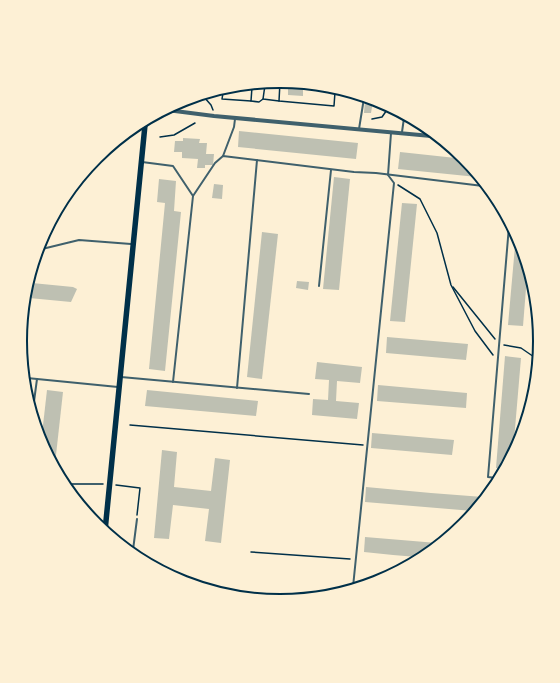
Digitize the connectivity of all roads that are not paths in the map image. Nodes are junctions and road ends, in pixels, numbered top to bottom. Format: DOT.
graph roads {
  1 [pos="363,103"];
  2 [pos="176,111"];
  3 [pos="235,118"];
  4 [pos="404,121"];
  5 [pos="145,128"];
  6 [pos="359,129"];
  7 [pos="391,133"];
  8 [pos="402,133"];
  9 [pos="427,136"];
  10 [pos="223,156"];
  11 [pos="257,160"];
  12 [pos="141,162"];
  13 [pos="331,170"];
  14 [pos="388,175"];
  15 [pos="480,186"];
  16 [pos="193,196"];
  17 [pos="509,235"];
  18 [pos="133,244"];
  19 [pos="45,248"];
  20 [pos="319,286"];
  21 [pos="120,377"];
  22 [pos="30,378"];
  23 [pos="37,379"];
  24 [pos="173,382"];
  25 [pos="119,388"];
  26 [pos="237,388"];
  27 [pos="309,394"];
  28 [pos="35,402"];
  29 [pos="493,478"];
  30 [pos="137,519"];
  31 [pos="106,525"];
  32 [pos="133,548"];
  33 [pos="353,583"];
  1 -- 6 [label="lane"];
  2 -- 3 [label="street"];
  3 -- 6 [label="street"];
  3 -- 10 [label="lane"];
  4 -- 8 [label="lane"];
  5 -- 12 [label="main road"];
  6 -- 7 [label="street"];
  7 -- 8 [label="street"];
  7 -- 14 [label="lane"];
  8 -- 9 [label="street"];
  10 -- 11 [label="lane"];
  10 -- 16 [label="lane"];
  11 -- 13 [label="lane"];
  11 -- 26 [label="lane"];
  12 -- 16 [label="lane"];
  12 -- 18 [label="main road"];
  13 -- 14 [label="lane"];
  13 -- 20 [label="lane"];
  14 -- 15 [label="lane"];
  14 -- 33 [label="lane"];
  16 -- 24 [label="lane"];
  17 -- 29 [label="lane"];
  18 -- 19 [label="lane"];
  18 -- 21 [label="main road"];
  21 -- 24 [label="lane"];
  21 -- 25 [label="main road"];
  22 -- 23 [label="lane"];
  23 -- 25 [label="lane"];
  23 -- 28 [label="lane"];
  24 -- 26 [label="lane"];
  25 -- 31 [label="main road"];
  26 -- 27 [label="lane"];
  30 -- 32 [label="lane"];
}
